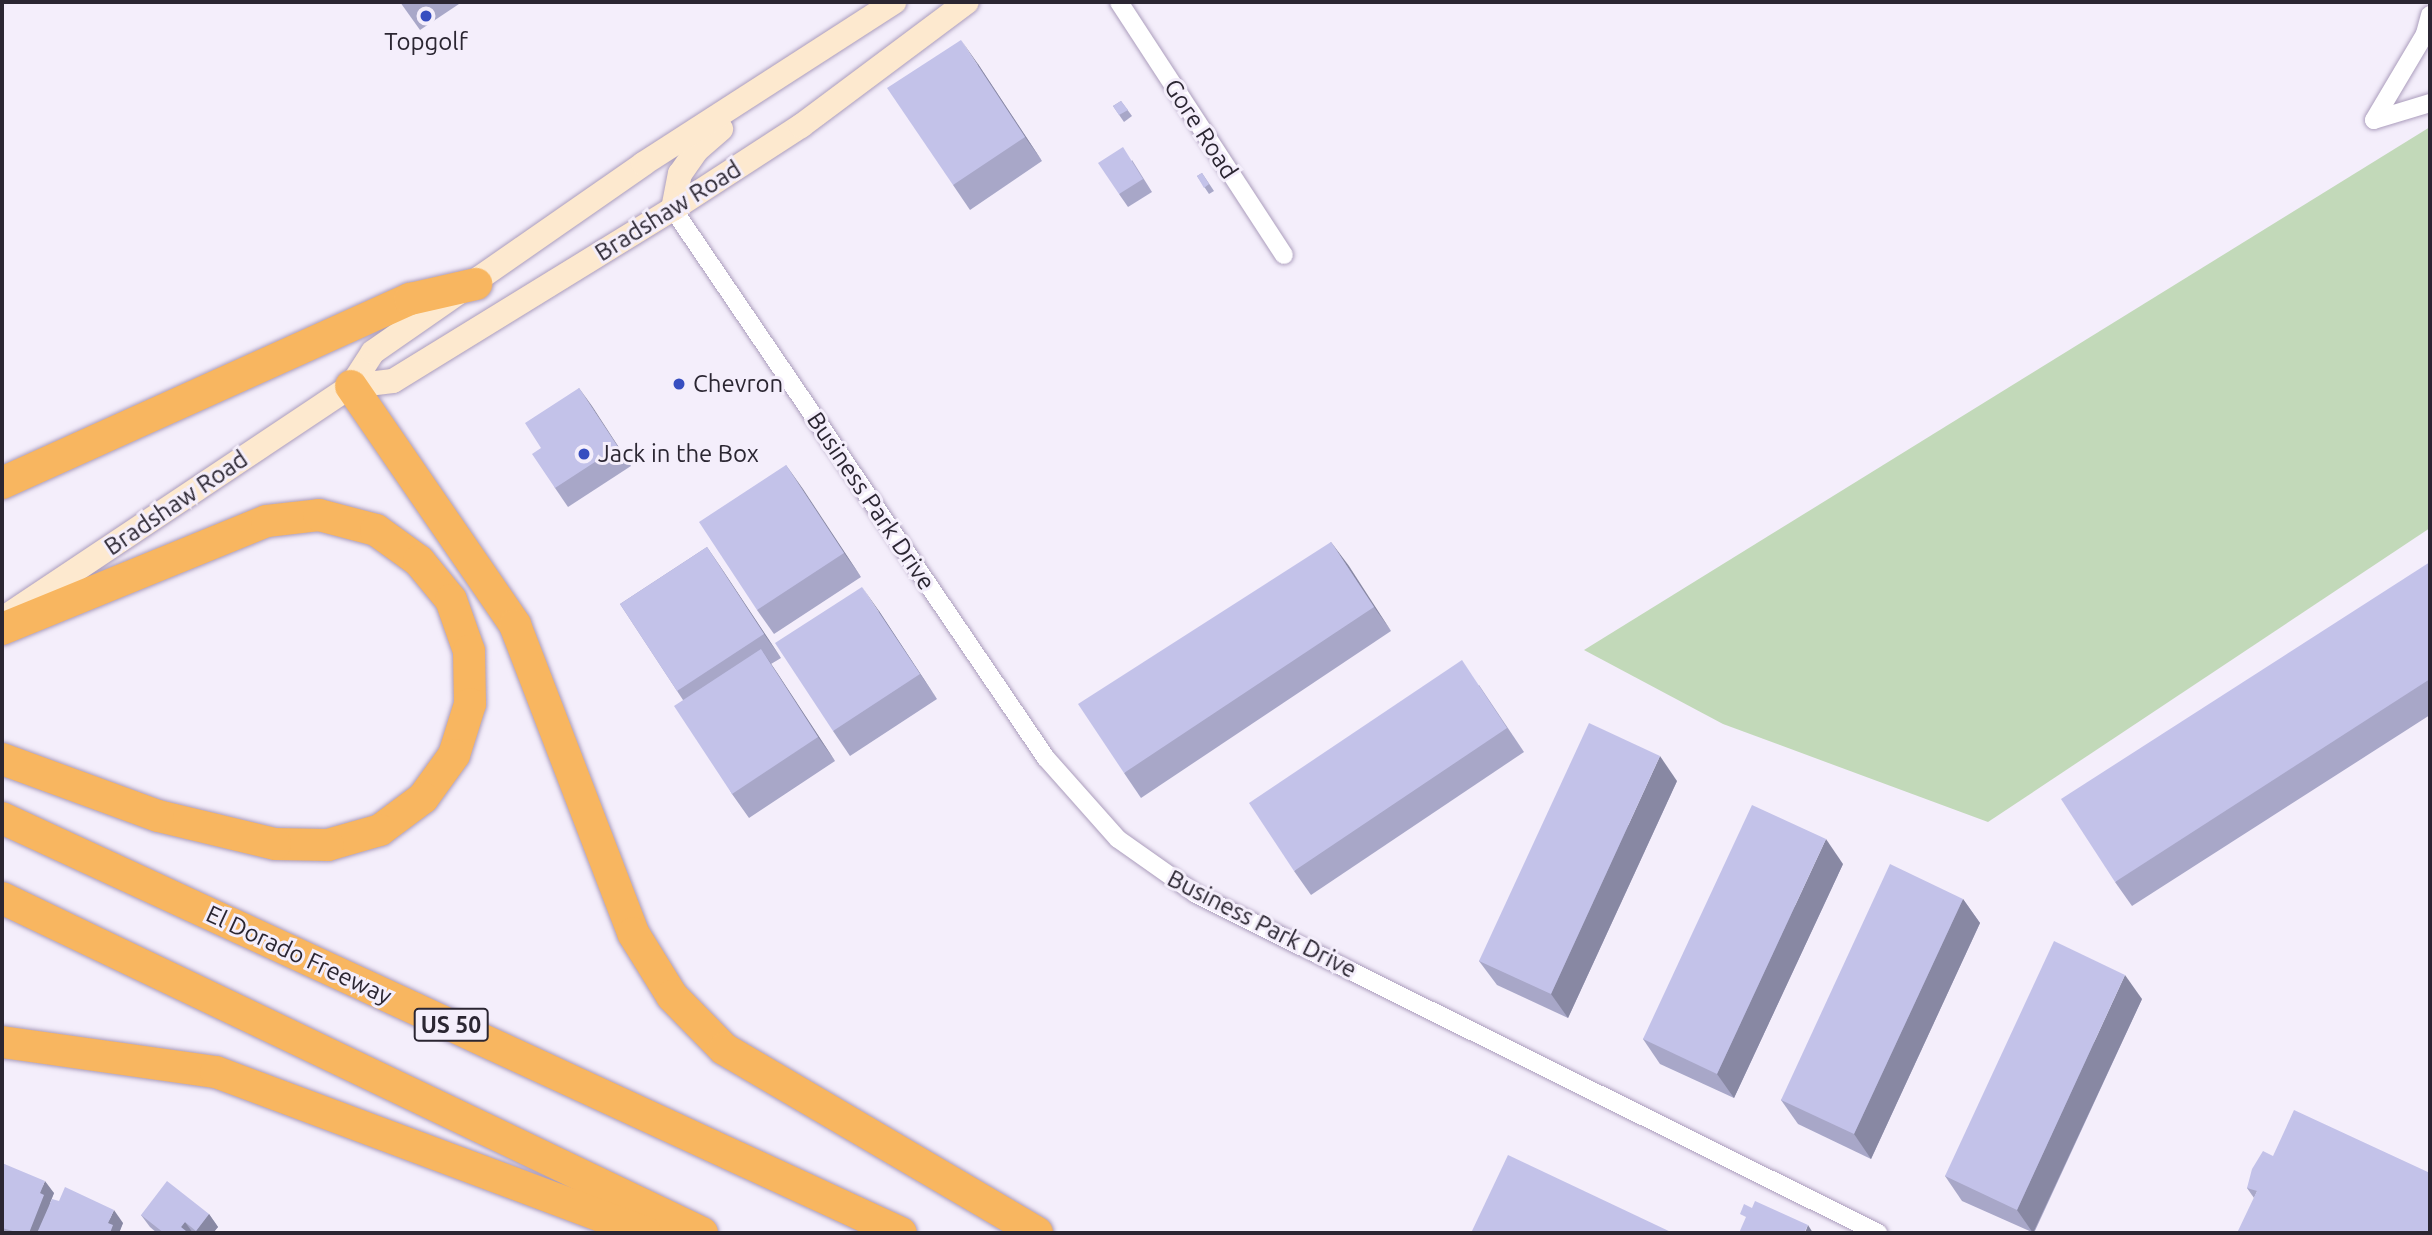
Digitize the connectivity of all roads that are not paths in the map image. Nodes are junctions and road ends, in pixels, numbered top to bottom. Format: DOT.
graph roads {
  1 [pos="894,2"];
  2 [pos="968,2"];
  3 [pos="1119,2"];
  4 [pos="2430,15"];
  5 [pos="788,71"];
  6 [pos="2430,103"];
  7 [pos="673,209"];
  8 [pos="1284,256"];
  9 [pos="476,284"];
  10 [pos="351,386"];
  11 [pos="2,483"];
  12 [pos="2,619"];
  13 [pos="2,629"];
  14 [pos="2,759"];
  15 [pos="2,818"];
  16 [pos="2,898"];
  17 [pos="2,1042"];
  18 [pos="646,1233"];
  19 [pos="702,1233"];
  20 [pos="901,1233"];
  21 [pos="1037,1233"];
  22 [pos="1878,1233"];
  1 -- 5 [label="main road, Bradshaw Road"];
  2 -- 7 [label="main road, Bradshaw Road"];
  3 -- 8 [label="street, Gore Road"];
  4 -- 6 [label="street"];
  5 -- 7 [label="main road"];
  5 -- 9 [label="main road, Bradshaw Road"];
  7 -- 10 [label="main road, Bradshaw Road"];
  7 -- 22 [label="street, Business Park Drive"];
  9 -- 10 [label="main road, Bradshaw Road"];
  9 -- 11 [label="highway"];
  10 -- 12 [label="main road, Bradshaw Road"];
  10 -- 21 [label="highway"];
  13 -- 14 [label="highway"];
  15 -- 20 [label="highway, El Dorado Freeway / US 50"];
  16 -- 19 [label="highway"];
  17 -- 18 [label="highway"];
}
